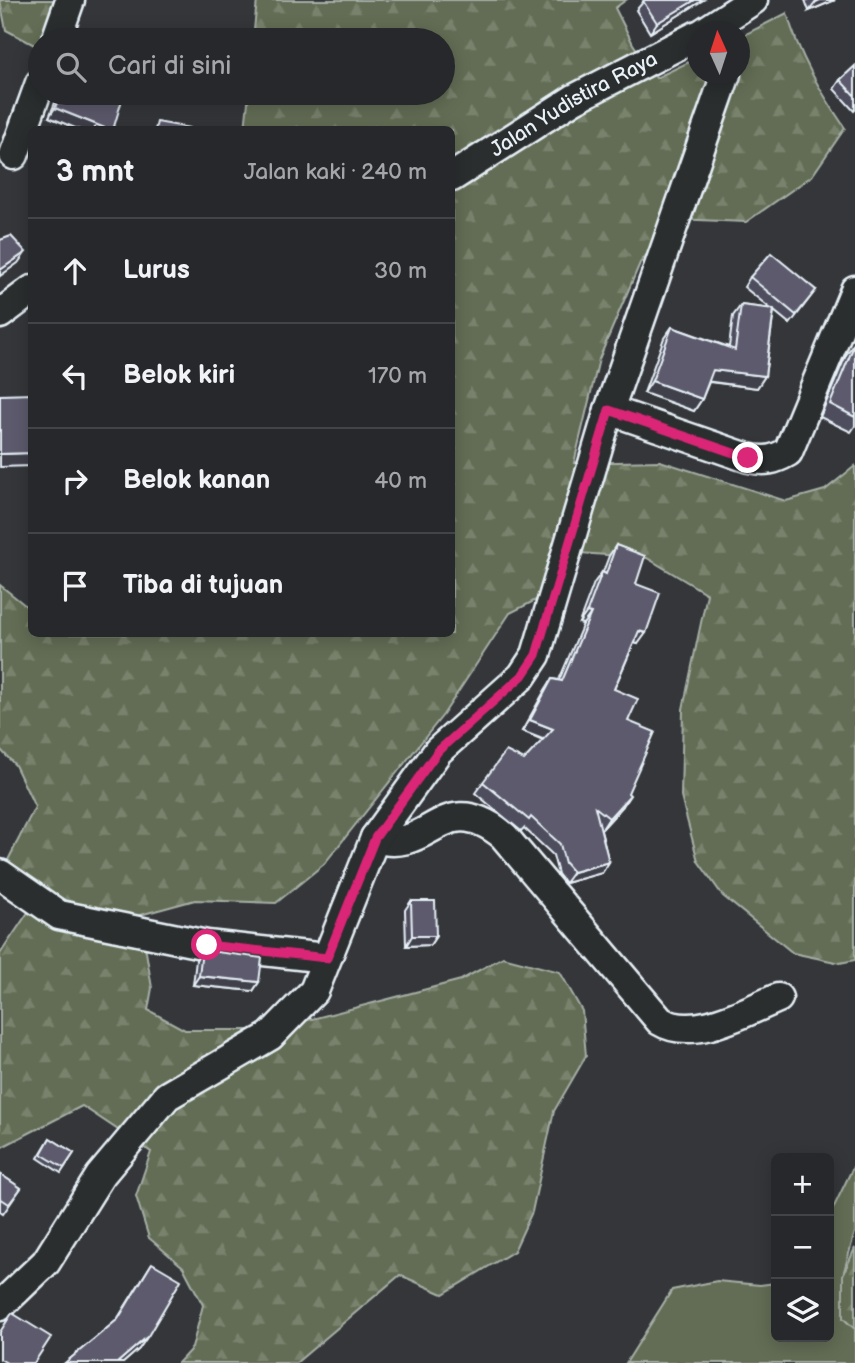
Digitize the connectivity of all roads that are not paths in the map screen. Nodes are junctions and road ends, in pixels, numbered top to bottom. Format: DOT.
graph roads {
  1 [pos="70,0"];
  2 [pos="744,0"];
  3 [pos="724,21"];
  4 [pos="60,28"];
  5 [pos="687,45"];
  6 [pos="723,84"];
  7 [pos="32,105"];
  8 [pos="15,156"];
  9 [pos="455,175"];
  10 [pos="855,290"];
  11 [pos="28,293"];
  12 [pos="0,314"];
  13 [pos="609,410"];
  14 [pos="375,838"];
  15 [pos="0,874"];
  16 [pos="327,958"];
  17 [pos="778,998"];
  18 [pos="0,1306"];
  1 -- 4 [label="street"];
  2 -- 3 [label="street"];
  5 -- 9 [label="street, Jalan Yudistira Raya"];
  6 -- 13 [label="street"];
  7 -- 8 [label="street"];
  10 -- 13 [label="street"];
  11 -- 12 [label="street"];
  13 -- 14 [label="street"];
  14 -- 16 [label="street"];
  14 -- 17 [label="street"];
  15 -- 16 [label="street"];
  16 -- 18 [label="street"];
}
